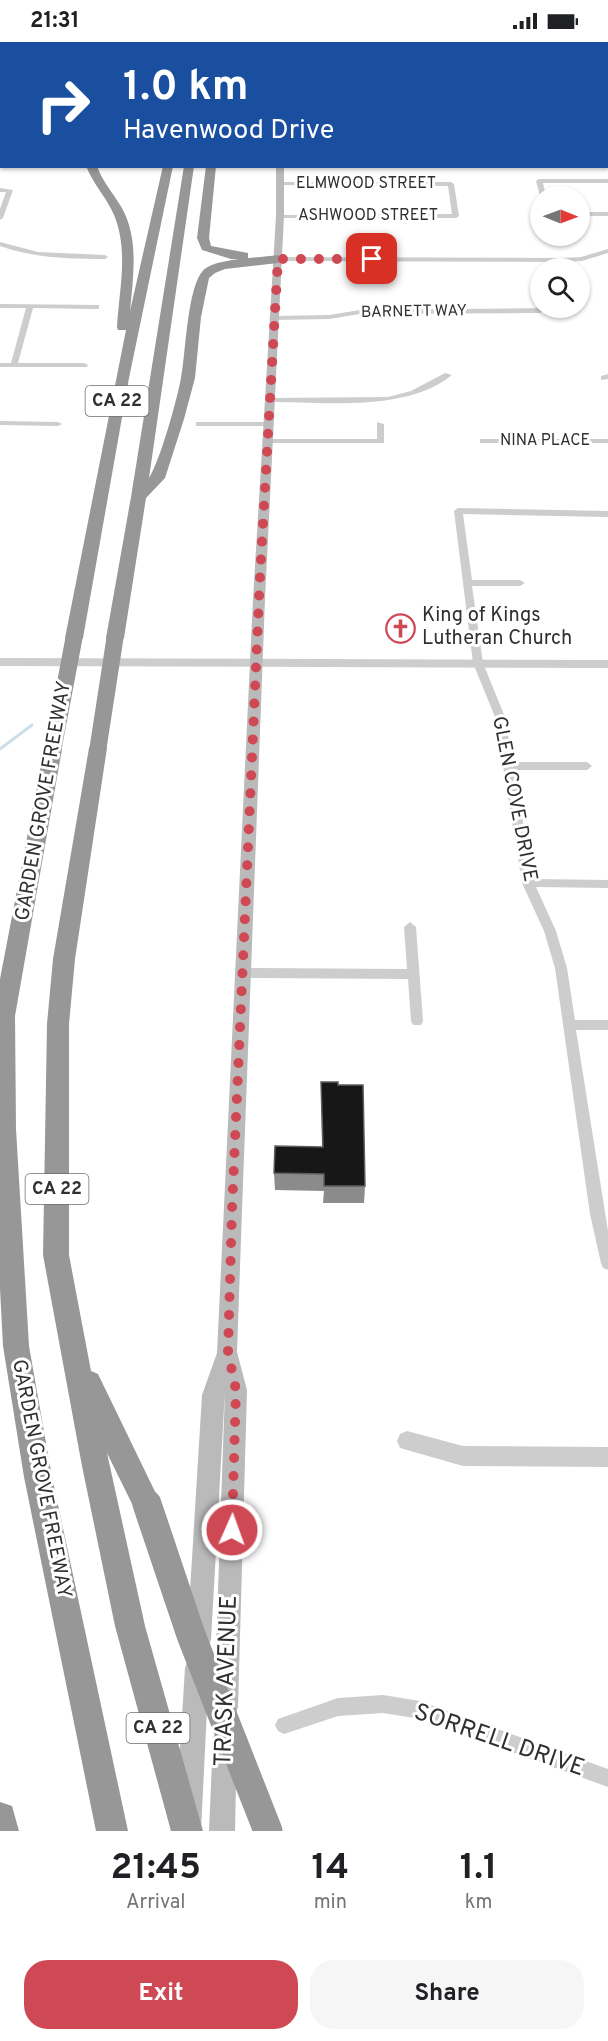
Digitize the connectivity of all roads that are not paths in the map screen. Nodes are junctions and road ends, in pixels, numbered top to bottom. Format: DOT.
graph roads {
  1 [pos="92,168"];
  2 [pos="168,168"];
  3 [pos="189,168"];
  4 [pos="211,168"];
  5 [pos="280,168"];
  6 [pos="608,181"];
  7 [pos="280,184"];
  8 [pos="540,186"];
  9 [pos="0,190"];
  10 [pos="590,214"];
  11 [pos="608,214"];
  12 [pos="280,216"];
  13 [pos="456,216"];
  14 [pos="0,218"];
  15 [pos="0,244"];
  16 [pos="608,251"];
  17 [pos="105,257"];
  18 [pos="278,259"];
  19 [pos="0,306"];
  20 [pos="30,306"];
  21 [pos="96,307"];
  22 [pos="530,311"];
  23 [pos="273,318"];
  24 [pos="0,365"];
  25 [pos="14,365"];
  26 [pos="84,365"];
  27 [pos="448,375"];
  28 [pos="122,378"];
  29 [pos="269,400"];
  30 [pos="0,423"];
  31 [pos="58,424"];
  32 [pos="199,424"];
  33 [pos="268,424"];
  34 [pos="380,424"];
  35 [pos="267,441"];
  36 [pos="483,441"];
  37 [pos="608,441"];
  38 [pos="139,497"];
  39 [pos="608,514"];
  40 [pos="468,583"];
  41 [pos="520,583"];
  42 [pos="0,662"];
  43 [pos="256,663"];
  44 [pos="478,663"];
  45 [pos="608,664"];
  46 [pos="508,766"];
  47 [pos="587,766"];
  48 [pos="528,883"];
  49 [pos="608,884"];
  50 [pos="410,927"];
  51 [pos="242,974"];
  52 [pos="413,974"];
  53 [pos="417,1021"];
  54 [pos="2,1022"];
  55 [pos="569,1025"];
  56 [pos="608,1025"];
  57 [pos="601,1191"];
  58 [pos="608,1263"];
  59 [pos="228,1352"];
  60 [pos="75,1358"];
  61 [pos="407,1441"];
  62 [pos="608,1457"];
  63 [pos="284,1725"];
  64 [pos="608,1778"];
  65 [pos="0,1818"];
  66 [pos="3,1831"];
  67 [pos="112,1831"];
  68 [pos="188,1831"];
  69 [pos="222,1831"];
  70 [pos="268,1831"];
  1 -- 28 [label="highway"];
  2 -- 28 [label="highway, GARDEN GROVE FREEWAY / CA 22"];
  3 -- 38 [label="highway, CA 22"];
  4 -- 18 [label="highway"];
  5 -- 7 [label="main road, TRASK AVENUE"];
  6 -- 8 [label="street"];
  7 -- 12 [label="main road, TRASK AVENUE"];
  7 -- 13 [label="street, ELMWOOD STREET"];
  9 -- 14 [label="street"];
  10 -- 11 [label="street"];
  12 -- 13 [label="street, ASHWOOD STREET"];
  12 -- 18 [label="main road, TRASK AVENUE"];
  15 -- 17 [label="street"];
  16 -- 18 [label="street"];
  18 -- 23 [label="main road, TRASK AVENUE"];
  18 -- 38 [label="highway"];
  19 -- 20 [label="street"];
  20 -- 21 [label="street"];
  20 -- 25 [label="street"];
  22 -- 23 [label="street, BARNETT WAY"];
  23 -- 29 [label="main road, TRASK AVENUE"];
  24 -- 25 [label="street"];
  25 -- 26 [label="street"];
  27 -- 29 [label="street"];
  28 -- 54 [label="highway, GARDEN GROVE FREEWAY / CA 22, bridge"];
  29 -- 33 [label="main road, TRASK AVENUE"];
  30 -- 31 [label="street"];
  32 -- 33 [label="street"];
  33 -- 35 [label="main road, TRASK AVENUE"];
  34 -- 35 [label="street"];
  35 -- 43 [label="main road, TRASK AVENUE"];
  36 -- 37 [label="street, NINA PLACE"];
  38 -- 60 [label="highway, CA 22, bridge"];
  39 -- 40 [label="street, GLEN COVE DRIVE"];
  40 -- 41 [label="street"];
  40 -- 44 [label="street, GLEN COVE DRIVE"];
  42 -- 43 [label="street"];
  43 -- 44 [label="street"];
  43 -- 51 [label="main road, TRASK AVENUE"];
  44 -- 45 [label="street"];
  44 -- 46 [label="street, GLEN COVE DRIVE"];
  46 -- 47 [label="street"];
  46 -- 48 [label="street, GLEN COVE DRIVE"];
  48 -- 49 [label="street"];
  48 -- 55 [label="street, GLEN COVE DRIVE"];
  50 -- 52 [label="street"];
  51 -- 52 [label="street"];
  51 -- 59 [label="main road, TRASK AVENUE"];
  52 -- 53 [label="street"];
  54 -- 67 [label="highway, GARDEN GROVE FREEWAY / CA 22"];
  55 -- 56 [label="street"];
  55 -- 57 [label="street, GLEN COVE DRIVE"];
  57 -- 58 [label="street, GLEN COVE DRIVE"];
  59 -- 68 [label="main road, TRASK AVENUE"];
  59 -- 69 [label="main road, TRASK AVENUE"];
  60 -- 68 [label="highway, CA 22"];
  60 -- 70 [label="highway, bridge"];
  61 -- 62 [label="street"];
  63 -- 64 [label="street, SORRELL DRIVE"];
  65 -- 66 [label="highway"];
}
